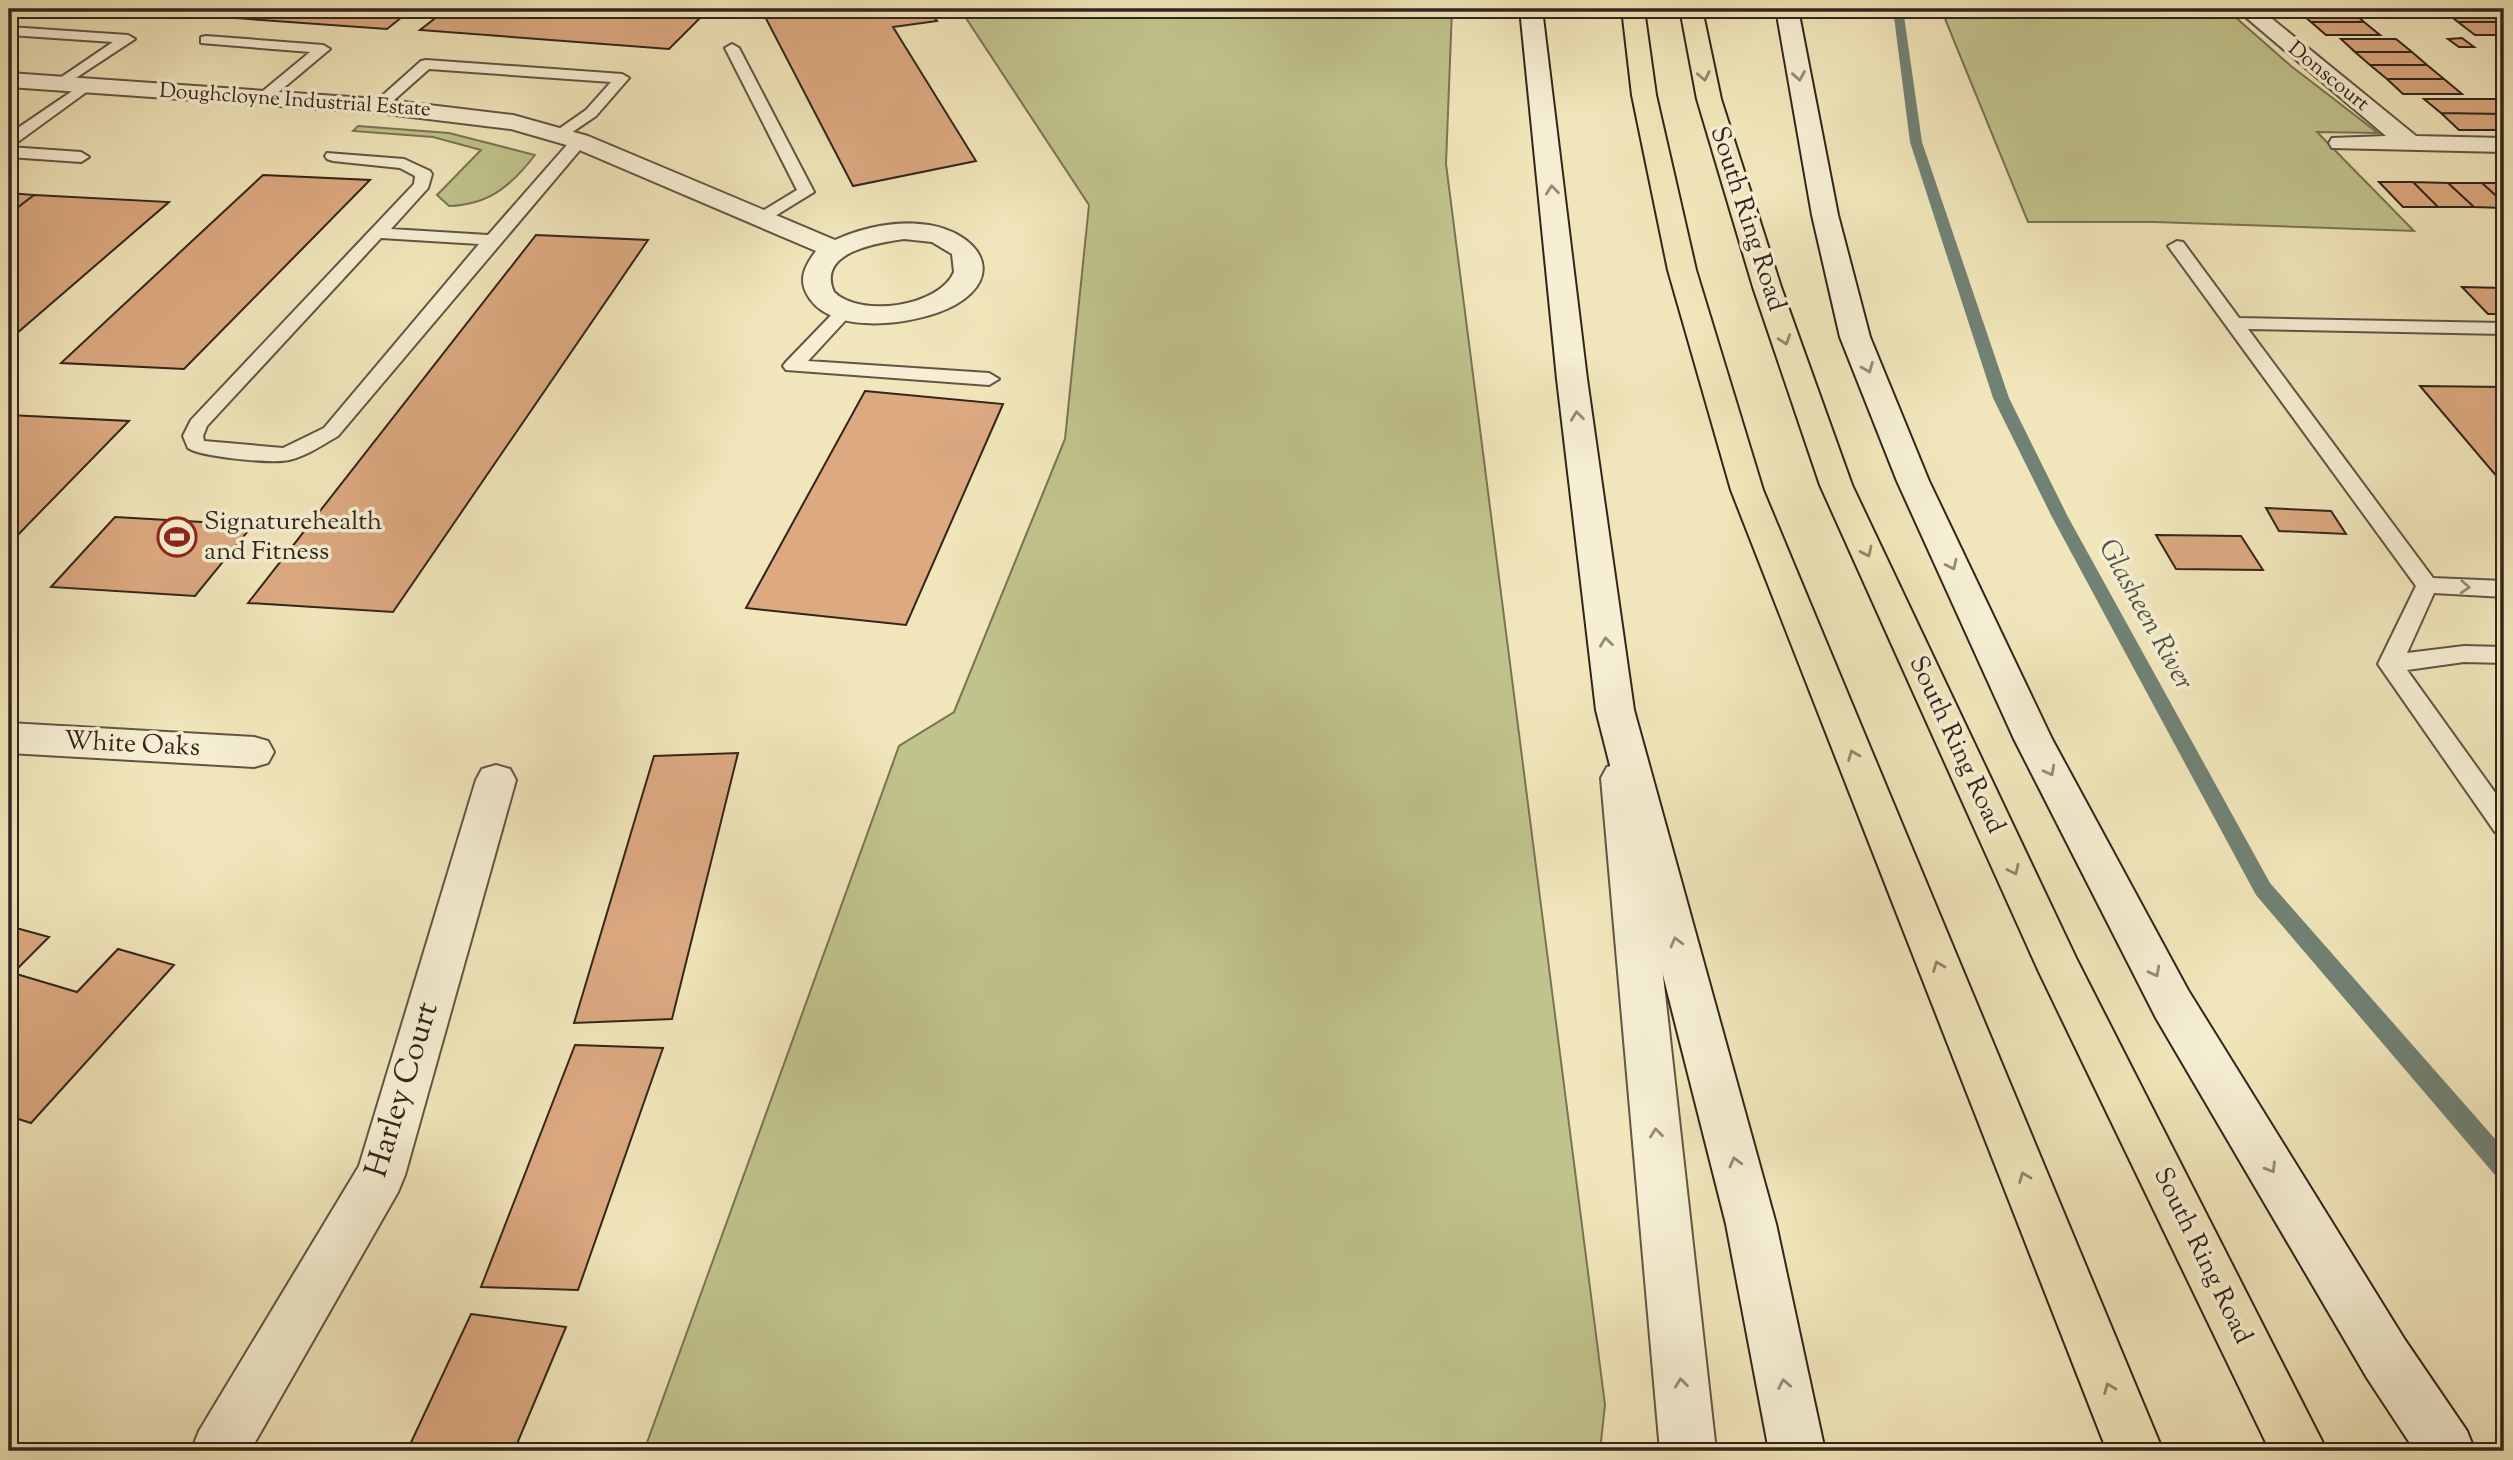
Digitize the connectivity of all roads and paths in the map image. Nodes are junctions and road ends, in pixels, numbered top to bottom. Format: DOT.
graph roads {
  1 [pos="1531,9"];
  2 [pos="1633,9"];
  3 [pos="1691,9"];
  4 [pos="1787,9"];
  5 [pos="2247,9"];
  6 [pos="10,31"];
  7 [pos="205,40"];
  8 [pos="732,48"];
  9 [pos="9,80"];
  10 [pos="62,83"];
  11 [pos="87,85"];
  12 [pos="263,98"];
  13 [pos="379,106"];
  14 [pos="570,138"];
  15 [pos="9,141"];
  16 [pos="2341,143"];
  17 [pos="2410,144"];
  18 [pos="2504,145"];
  19 [pos="9,152"];
  20 [pos="333,156"];
  21 [pos="80,157"];
  22 [pos="762,219"];
  23 [pos="378,233"];
  24 [pos="492,240"];
  25 [pos="2177,246"];
  26 [pos="836,250"];
  27 [pos="846,310"];
  28 [pos="2236,323"];
  29 [pos="2504,328"];
  30 [pos="989,379"];
  31 [pos="2427,585"];
  32 [pos="2504,589"];
  33 [pos="2504,654"];
  34 [pos="2390,664"];
  35 [pos="1615,710"];
  36 [pos="9,738"];
  37 [pos="254,752"];
  38 [pos="496,780"];
  39 [pos="2504,825"];
  40 [pos="219,1451"];
  41 [pos="1688,1451"];
  42 [pos="1797,1451"];
  43 [pos="2135,1451"];
  44 [pos="2299,1451"];
  45 [pos="2447,1451"];
  35 -- 1 [label="main road, one-way"];
  43 -- 2 [label="highway, one-way"];
  3 -- 44 [label="highway, South Ring Road, one-way"];
  4 -- 45 [label="main road, one-way"];
  5 -- 17 [label="main road, Donscourt"];
  6 -- 10 [label="lane"];
  7 -- 12 [label="lane"];
  8 -- 22 [label="lane"];
  9 -- 10 [label="main road, Doughcloyne Industrial Estate"];
  10 -- 11 [label="main road, Doughcloyne Industrial Estate"];
  11 -- 12 [label="main road, Doughcloyne Industrial Estate"];
  11 -- 15 [label="lane"];
  12 -- 13 [label="main road, Doughcloyne Industrial Estate"];
  13 -- 14 [label="main road, Doughcloyne Industrial Estate"];
  13 -- 14 [label="lane"];
  14 -- 22 [label="main road, Doughcloyne Industrial Estate"];
  14 -- 24 [label="lane"];
  16 -- 17 [label="main road"];
  17 -- 18 [label="main road"];
  19 -- 21 [label="lane"];
  20 -- 23 [label="lane"];
  22 -- 26 [label="main road, Doughcloyne Industrial Estate"];
  23 -- 24 [label="lane"];
  23 -- 24 [label="lane"];
  25 -- 28 [label="lane"];
  26 -- 27 [label="main road"];
  26 -- 27 [label="main road"];
  27 -- 30 [label="lane"];
  28 -- 29 [label="lane"];
  28 -- 31 [label="lane"];
  31 -- 32 [label="lane, one-way"];
  31 -- 34 [label="lane"];
  33 -- 34 [label="lane"];
  34 -- 39 [label="lane"];
  41 -- 35 [label="main road, one-way"];
  42 -- 35 [label="main road, one-way"];
  36 -- 37 [label="main road, White Oaks"];
  38 -- 40 [label="main road, Harley Court"];
}
